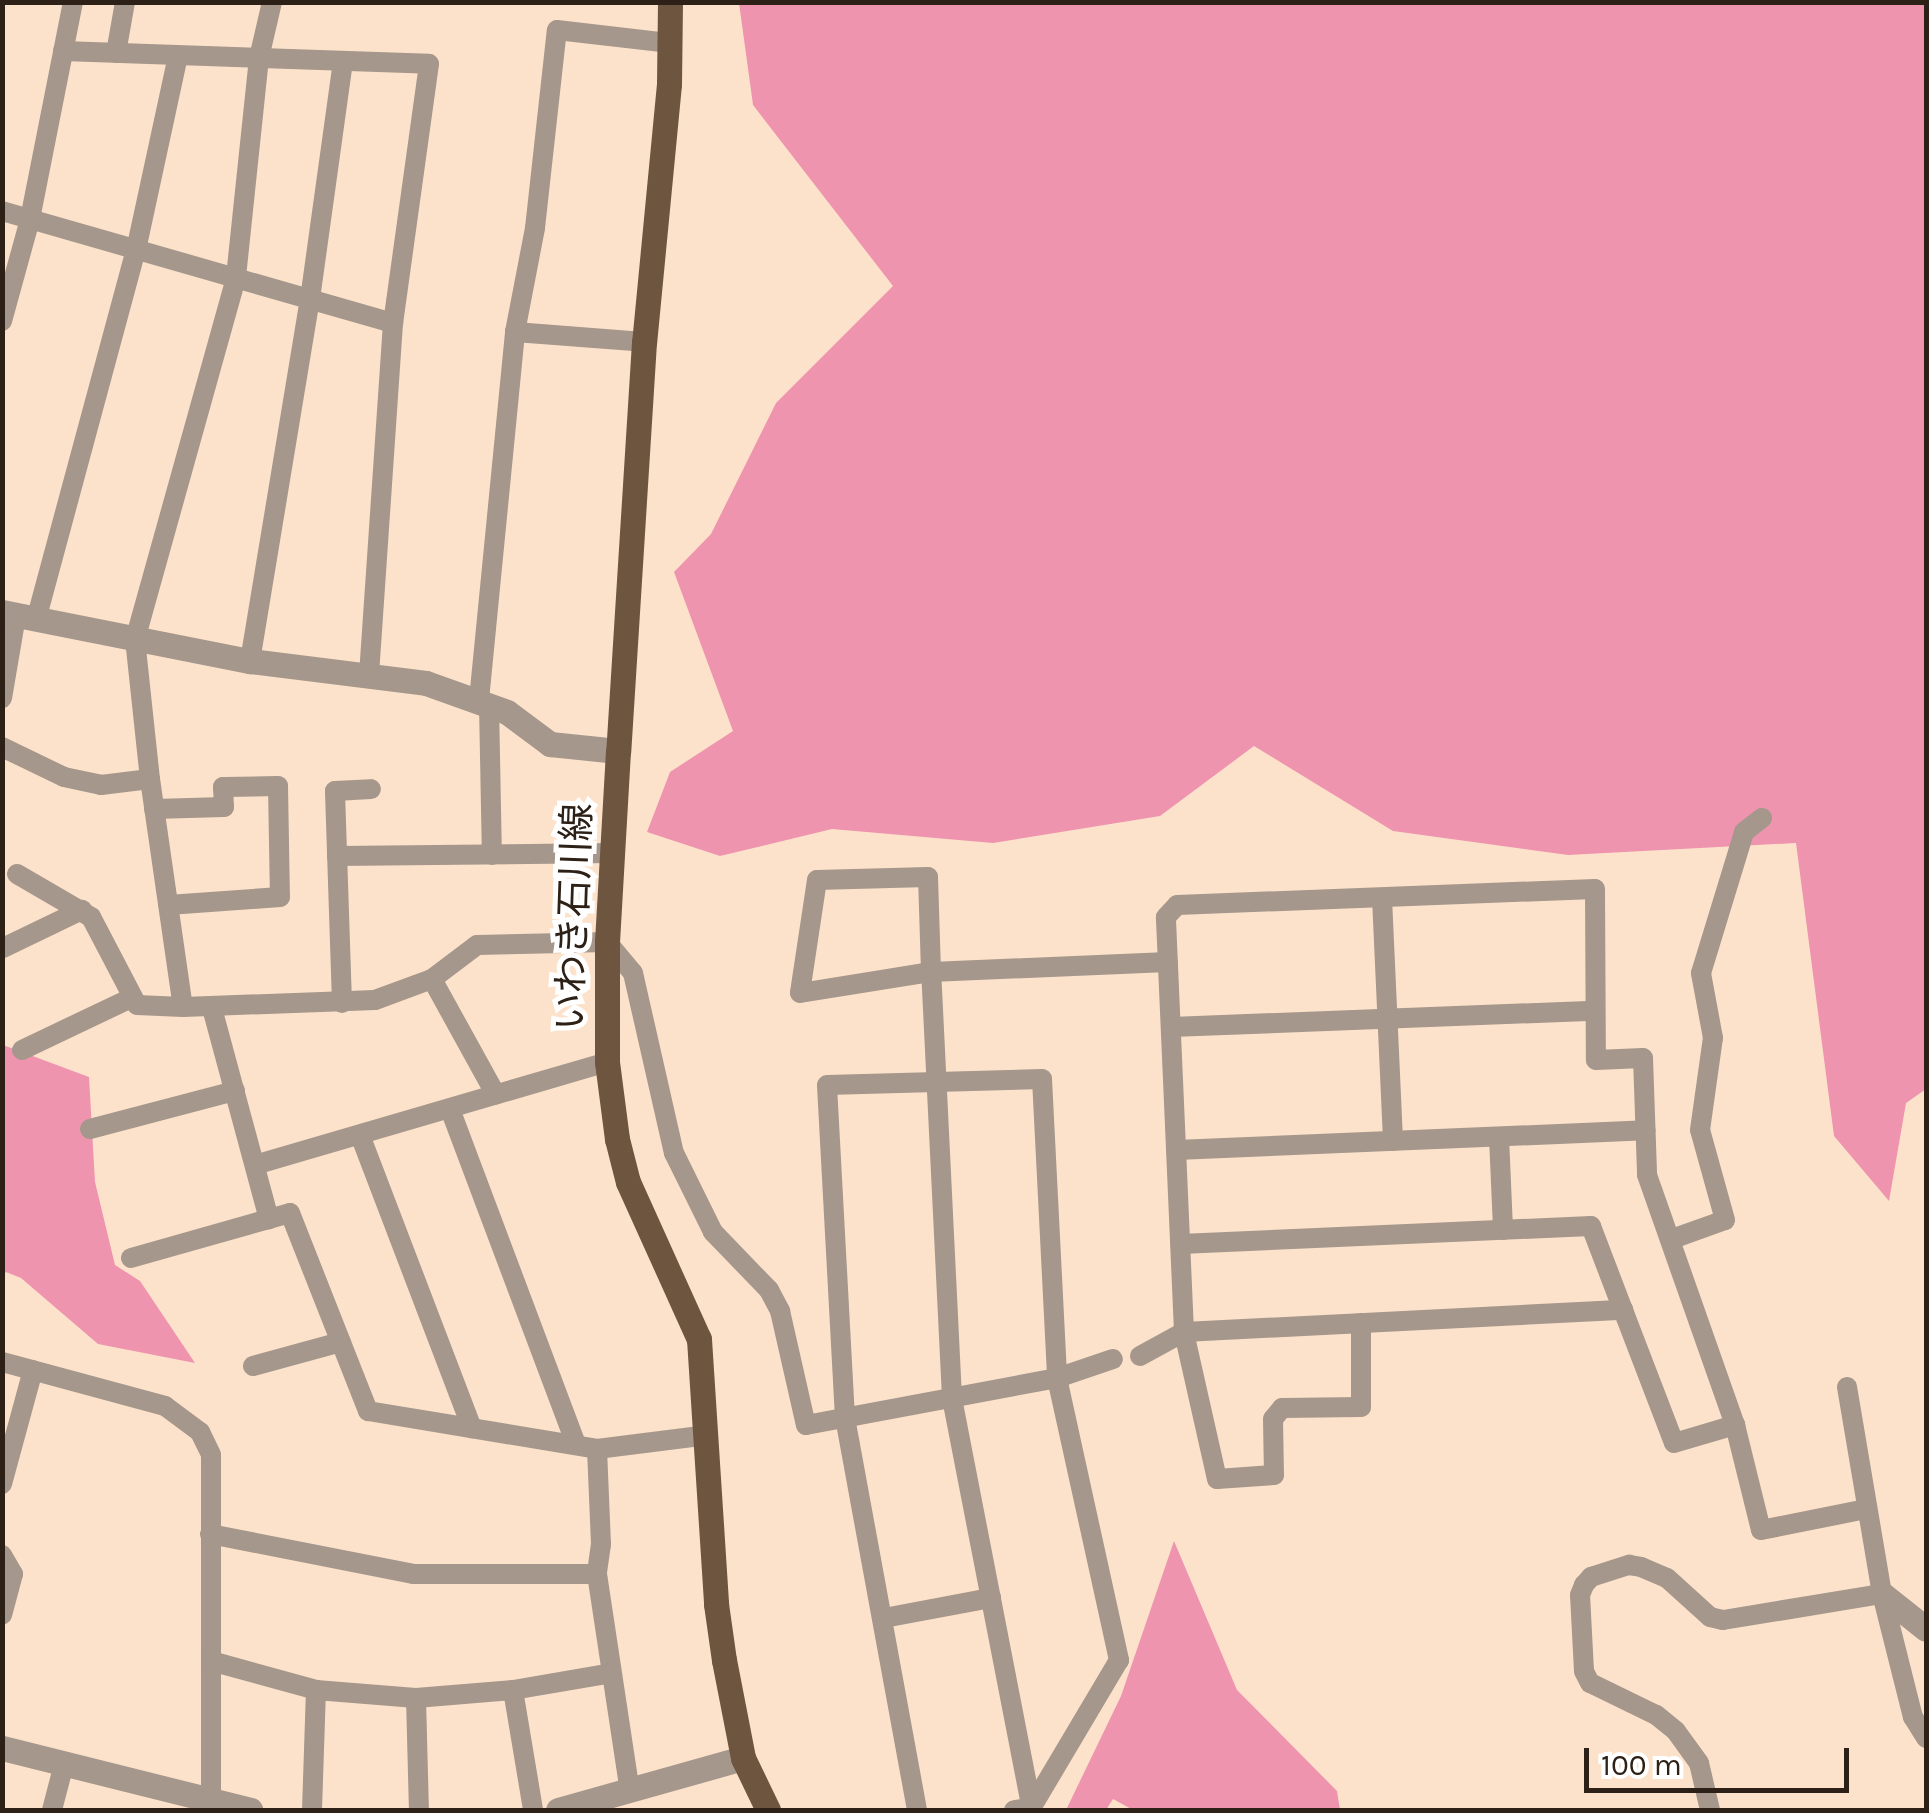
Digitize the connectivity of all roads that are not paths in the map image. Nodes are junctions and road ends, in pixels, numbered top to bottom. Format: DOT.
graph roads {
  1 [pos="73,2"];
  2 [pos="125,2"];
  3 [pos="272,2"];
  4 [pos="670,2"];
  5 [pos="670,43"];
  6 [pos="63,51"];
  7 [pos="116,53"];
  8 [pos="178,55"];
  9 [pos="259,58"];
  10 [pos="343,61"];
  11 [pos="2,212"];
  12 [pos="30,219"];
  13 [pos="136,250"];
  14 [pos="236,278"];
  15 [pos="310,299"];
  16 [pos="2,321"];
  17 [pos="392,322"];
  18 [pos="514,332"];
  19 [pos="644,342"];
  20 [pos="18,616"];
  21 [pos="136,639"];
  22 [pos="250,661"];
  23 [pos="369,677"];
  24 [pos="2,698"];
  25 [pos="484,702"];
  26 [pos="2,747"];
  27 [pos="618,752"];
  28 [pos="150,779"];
  29 [pos="371,789"];
  30 [pos="154,809"];
  31 [pos="1762,818"];
  32 [pos="612,853"];
  33 [pos="492,854"];
  34 [pos="337,856"];
  35 [pos="17,874"];
  36 [pos="1382,898"];
  37 [pos="168,905"];
  38 [pos="82,910"];
  39 [pos="607,942"];
  40 [pos="3,948"];
  41 [pos="1168,962"];
  42 [pos="932,972"];
  43 [pos="432,979"];
  44 [pos="131,998"];
  45 [pos="342,1003"];
  46 [pos="183,1007"];
  47 [pos="212,1008"];
  48 [pos="1595,1011"];
  49 [pos="1387,1018"];
  50 [pos="1171,1026"];
  51 [pos="22,1050"];
  52 [pos="607,1062"];
  53 [pos="938,1082"];
  54 [pos="235,1091"];
  55 [pos="496,1095"];
  56 [pos="450,1109"];
  57 [pos="90,1130"];
  58 [pos="1646,1130"];
  59 [pos="360,1135"];
  60 [pos="1499,1137"];
  61 [pos="1392,1141"];
  62 [pos="1176,1150"];
  63 [pos="254,1165"];
  64 [pos="269,1219"];
  65 [pos="1503,1230"];
  66 [pos="1672,1239"];
  67 [pos="1180,1244"];
  68 [pos="131,1258"];
  69 [pos="1623,1310"];
  70 [pos="1361,1323"];
  71 [pos="1184,1332"];
  72 [pos="341,1342"];
  73 [pos="1140,1356"];
  74 [pos="1113,1359"];
  75 [pos="2,1362"];
  76 [pos="252,1366"];
  77 [pos="33,1370"];
  78 [pos="1057,1378"];
  79 [pos="1847,1387"];
  80 [pos="952,1398"];
  81 [pos="844,1418"];
  82 [pos="1735,1425"];
  83 [pos="472,1428"];
  84 [pos="708,1436"];
  85 [pos="586,1446"];
  86 [pos="2,1484"];
  87 [pos="1866,1509"];
  88 [pos="210,1534"];
  89 [pos="2,1555"];
  90 [pos="597,1574"];
  91 [pos="1882,1594"];
  92 [pos="991,1598"];
  93 [pos="2,1615"];
  94 [pos="884,1618"];
  95 [pos="1926,1629"];
  96 [pos="211,1661"];
  97 [pos="612,1674"];
  98 [pos="316,1690"];
  99 [pos="513,1690"];
  100 [pos="416,1698"];
  101 [pos="1926,1738"];
  102 [pos="2,1748"];
  103 [pos="743,1758"];
  104 [pos="64,1764"];
  105 [pos="633,1801"];
  106 [pos="210,1806"];
  107 [pos="52,1810"];
  108 [pos="250,1810"];
  109 [pos="312,1810"];
  110 [pos="419,1810"];
  111 [pos="532,1810"];
  112 [pos="558,1810"];
  113 [pos="768,1810"];
  114 [pos="917,1810"];
  115 [pos="1026,1810"];
  116 [pos="1710,1810"];
  1 -- 6 [label="street"];
  2 -- 7 [label="street"];
  3 -- 9 [label="street"];
  4 -- 5 [label="main road, いわき石川線"];
  5 -- 18 [label="street"];
  5 -- 19 [label="main road, いわき石川線"];
  6 -- 7 [label="street"];
  6 -- 12 [label="street"];
  7 -- 8 [label="street"];
  8 -- 9 [label="street"];
  8 -- 13 [label="street"];
  9 -- 10 [label="street"];
  9 -- 14 [label="street"];
  10 -- 15 [label="street"];
  10 -- 17 [label="street"];
  11 -- 12 [label="street"];
  12 -- 13 [label="street"];
  12 -- 16 [label="street"];
  13 -- 14 [label="street"];
  13 -- 20 [label="street"];
  14 -- 15 [label="street"];
  14 -- 21 [label="street"];
  15 -- 17 [label="street"];
  15 -- 22 [label="street"];
  17 -- 23 [label="street"];
  18 -- 19 [label="street"];
  18 -- 25 [label="street"];
  19 -- 27 [label="main road, いわき石川線"];
  20 -- 21 [label="street"];
  20 -- 24 [label="street"];
  21 -- 22 [label="street"];
  21 -- 28 [label="street"];
  22 -- 23 [label="street"];
  23 -- 25 [label="street"];
  25 -- 27 [label="street"];
  25 -- 33 [label="street"];
  26 -- 28 [label="street"];
  27 -- 32 [label="main road, いわき石川線"];
  28 -- 30 [label="street"];
  29 -- 34 [label="street"];
  30 -- 37 [label="street"];
  30 -- 37 [label="street"];
  31 -- 66 [label="street"];
  32 -- 33 [label="street"];
  32 -- 39 [label="main road, いわき石川線"];
  33 -- 34 [label="street"];
  34 -- 45 [label="street"];
  35 -- 38 [label="street"];
  36 -- 41 [label="street"];
  36 -- 48 [label="street"];
  36 -- 49 [label="street"];
  37 -- 46 [label="street"];
  38 -- 40 [label="street"];
  38 -- 44 [label="street"];
  39 -- 43 [label="street"];
  39 -- 52 [label="main road, いわき石川線"];
  39 -- 81 [label="street"];
  41 -- 42 [label="street"];
  41 -- 50 [label="street"];
  42 -- 42 [label="street"];
  42 -- 53 [label="street"];
  43 -- 45 [label="street"];
  43 -- 55 [label="street"];
  44 -- 46 [label="street"];
  44 -- 51 [label="street"];
  45 -- 47 [label="street"];
  46 -- 47 [label="street"];
  47 -- 54 [label="street"];
  48 -- 49 [label="street"];
  48 -- 58 [label="street"];
  49 -- 50 [label="street"];
  49 -- 61 [label="street"];
  50 -- 62 [label="street"];
  52 -- 55 [label="street"];
  52 -- 84 [label="main road, いわき石川線"];
  53 -- 78 [label="street"];
  53 -- 80 [label="street"];
  53 -- 81 [label="street"];
  54 -- 57 [label="street"];
  54 -- 63 [label="street"];
  55 -- 56 [label="street"];
  56 -- 59 [label="street"];
  56 -- 85 [label="street"];
  58 -- 60 [label="street"];
  58 -- 66 [label="street"];
  59 -- 63 [label="street"];
  59 -- 83 [label="street"];
  60 -- 61 [label="street"];
  60 -- 65 [label="street"];
  61 -- 62 [label="street"];
  62 -- 67 [label="street"];
  63 -- 64 [label="street"];
  64 -- 68 [label="street"];
  64 -- 72 [label="street"];
  65 -- 67 [label="street"];
  65 -- 69 [label="street"];
  66 -- 82 [label="street"];
  67 -- 71 [label="street"];
  69 -- 70 [label="street"];
  69 -- 82 [label="street"];
  70 -- 71 [label="street"];
  70 -- 71 [label="street"];
  71 -- 73 [label="street"];
  72 -- 76 [label="street"];
  72 -- 83 [label="street"];
  74 -- 78 [label="street"];
  75 -- 77 [label="street"];
  77 -- 86 [label="street"];
  77 -- 88 [label="street"];
  78 -- 80 [label="street"];
  78 -- 115 [label="street"];
  79 -- 87 [label="street"];
  80 -- 81 [label="street"];
  80 -- 92 [label="street"];
  81 -- 94 [label="street"];
  82 -- 87 [label="street"];
  83 -- 85 [label="street"];
  84 -- 85 [label="street"];
  84 -- 103 [label="main road, いわき石川線"];
  85 -- 90 [label="street"];
  87 -- 91 [label="street"];
  88 -- 90 [label="street"];
  88 -- 96 [label="street"];
  89 -- 93 [label="street"];
  90 -- 97 [label="street"];
  91 -- 95 [label="street"];
  91 -- 101 [label="street"];
  91 -- 116 [label="street"];
  92 -- 94 [label="street"];
  92 -- 115 [label="street"];
  94 -- 114 [label="street"];
  96 -- 98 [label="street"];
  96 -- 106 [label="street"];
  97 -- 99 [label="street"];
  97 -- 105 [label="street"];
  98 -- 100 [label="street"];
  98 -- 109 [label="street"];
  99 -- 100 [label="street"];
  99 -- 111 [label="street"];
  100 -- 110 [label="street"];
  102 -- 104 [label="street"];
  103 -- 105 [label="street"];
  103 -- 113 [label="main road, いわき石川線"];
  104 -- 106 [label="street"];
  104 -- 107 [label="street"];
  105 -- 112 [label="street"];
  106 -- 108 [label="street"];
}
